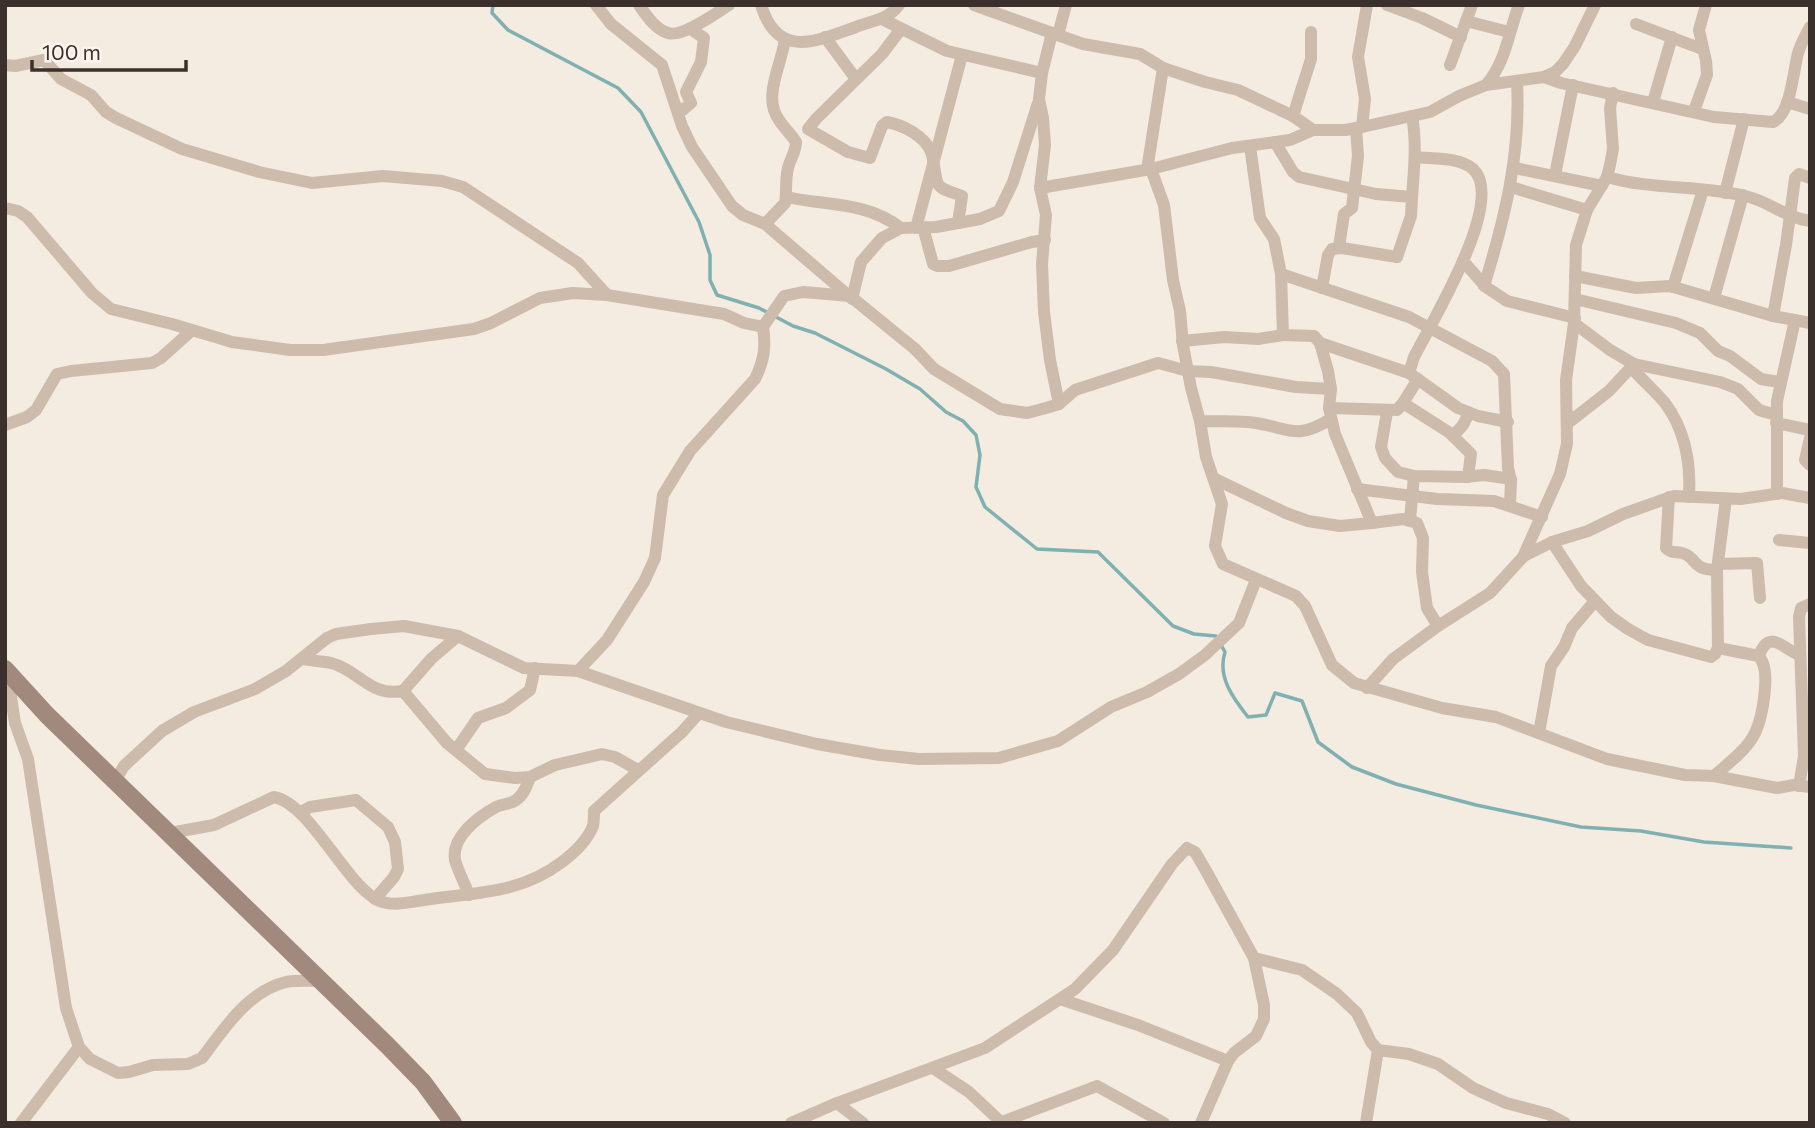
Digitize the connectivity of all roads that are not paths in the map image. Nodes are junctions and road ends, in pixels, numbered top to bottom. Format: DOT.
graph roads {
  1 [pos="596,5"];
  2 [pos="639,5"];
  3 [pos="729,5"];
  4 [pos="761,5"];
  5 [pos="899,5"];
  6 [pos="1066,5"];
  7 [pos="1367,5"];
  8 [pos="1387,5"];
  9 [pos="1472,5"];
  10 [pos="1519,5"];
  11 [pos="1595,5"];
  12 [pos="1706,5"];
  13 [pos="981,6"];
  14 [pos="884,20"];
  15 [pos="1466,21"];
  16 [pos="1636,24"];
  17 [pos="1810,27"];
  18 [pos="691,29"];
  19 [pos="901,29"];
  20 [pos="1311,32"];
  21 [pos="1509,32"];
  22 [pos="1055,34"];
  23 [pos="825,37"];
  24 [pos="1461,37"];
  25 [pos="1672,37"];
  26 [pos="785,39"];
  27 [pos="1702,49"];
  28 [pos="962,55"];
  29 [pos="1804,55"];
  30 [pos="5,65"];
  31 [pos="1450,65"];
  32 [pos="1163,68"];
  33 [pos="1042,73"];
  34 [pos="1544,77"];
  35 [pos="856,79"];
  36 [pos="1517,82"];
  37 [pos="1486,85"];
  38 [pos="1573,85"];
  39 [pos="1613,93"];
  40 [pos="1039,99"];
  41 [pos="1653,102"];
  42 [pos="1787,102"];
  43 [pos="1810,109"];
  44 [pos="1694,111"];
  45 [pos="679,113"];
  46 [pos="1293,116"];
  47 [pos="1412,116"];
  48 [pos="777,118"];
  49 [pos="1744,119"];
  50 [pos="1359,128"];
  51 [pos="808,129"];
  52 [pos="1313,130"];
  53 [pos="1276,142"];
  54 [pos="1250,146"];
  55 [pos="1416,157"];
  56 [pos="934,164"];
  57 [pos="1515,168"];
  58 [pos="1149,169"];
  59 [pos="1555,175"];
  60 [pos="1810,178"];
  61 [pos="1604,182"];
  62 [pos="1510,187"];
  63 [pos="1041,188"];
  64 [pos="1354,188"];
  65 [pos="1703,190"];
  66 [pos="1726,193"];
  67 [pos="1743,195"];
  68 [pos="786,197"];
  69 [pos="1412,197"];
  70 [pos="5,208"];
  71 [pos="1587,210"];
  72 [pos="1789,217"];
  73 [pos="1810,221"];
  74 [pos="958,223"];
  75 [pos="765,224"];
  76 [pos="901,228"];
  77 [pos="920,228"];
  78 [pos="1045,240"];
  79 [pos="1339,247"];
  80 [pos="1463,261"];
  81 [pos="1281,274"];
  82 [pos="1575,276"];
  83 [pos="1484,286"];
  84 [pos="1673,287"];
  85 [pos="1322,288"];
  86 [pos="607,295"];
  87 [pos="851,298"];
  88 [pos="1714,298"];
  89 [pos="1575,299"];
  90 [pos="1773,316"];
  91 [pos="1795,320"];
  92 [pos="1575,321"];
  93 [pos="1810,323"];
  94 [pos="763,327"];
  95 [pos="1430,328"];
  96 [pos="191,331"];
  97 [pos="1283,335"];
  98 [pos="1182,341"];
  99 [pos="1320,343"];
  100 [pos="1632,366"];
  101 [pos="1188,371"];
  102 [pos="1413,376"];
  103 [pos="1779,382"];
  104 [pos="1331,389"];
  105 [pos="1404,403"];
  106 [pos="1059,404"];
  107 [pos="1387,412"];
  108 [pos="1469,413"];
  109 [pos="1330,414"];
  110 [pos="1776,419"];
  111 [pos="1200,421"];
  112 [pos="1508,422"];
  113 [pos="1568,423"];
  114 [pos="5,425"];
  115 [pos="1810,430"];
  116 [pos="1453,436"];
  117 [pos="1810,438"];
  118 [pos="1810,464"];
  119 [pos="1414,476"];
  120 [pos="1468,477"];
  121 [pos="1215,479"];
  122 [pos="1511,479"];
  123 [pos="1357,489"];
  124 [pos="1777,494"];
  125 [pos="1413,496"];
  126 [pos="1669,497"];
  127 [pos="1689,497"];
  128 [pos="1810,498"];
  129 [pos="1726,499"];
  130 [pos="1510,505"];
  131 [pos="1542,517"];
  132 [pos="1410,520"];
  133 [pos="1372,523"];
  134 [pos="1779,540"];
  135 [pos="1552,542"];
  136 [pos="1810,543"];
  137 [pos="1523,557"];
  138 [pos="1718,567"];
  139 [pos="1256,580"];
  140 [pos="1760,597"];
  141 [pos="1595,601"];
  142 [pos="1810,604"];
  143 [pos="1438,626"];
  144 [pos="458,636"];
  145 [pos="1718,648"];
  146 [pos="1800,655"];
  147 [pos="1759,656"];
  148 [pos="302,659"];
  149 [pos="535,668"];
  150 [pos="6,670"];
  151 [pos="578,671"];
  152 [pos="1805,672"];
  153 [pos="1367,688"];
  154 [pos="403,691"];
  155 [pos="1806,700"];
  156 [pos="699,713"];
  157 [pos="1539,733"];
  158 [pos="456,750"];
  159 [pos="638,771"];
  160 [pos="1714,776"];
  161 [pos="530,777"];
  162 [pos="115,780"];
  163 [pos="1804,786"];
  164 [pos="301,812"];
  165 [pos="170,833"];
  166 [pos="469,895"];
  167 [pos="375,899"];
  168 [pos="1254,958"];
  169 [pos="319,981"];
  170 [pos="1060,999"];
  171 [pos="79,1047"];
  172 [pos="1378,1050"];
  173 [pos="1228,1061"];
  174 [pos="933,1068"];
  175 [pos="837,1103"];
  176 [pos="447,1121"];
  177 [pos="21,1123"];
  178 [pos="791,1123"];
  179 [pos="863,1123"];
  180 [pos="1002,1123"];
  181 [pos="1164,1123"];
  182 [pos="1201,1123"];
  183 [pos="1366,1123"];
  184 [pos="1565,1123"];
  1 -- 45 [label="street"];
  2 -- 18 [label="street"];
  3 -- 18 [label="street"];
  4 -- 26 [label="street"];
  5 -- 14 [label="street"];
  6 -- 22 [label="street"];
  7 -- 50 [label="street"];
  8 -- 24 [label="street"];
  9 -- 15 [label="street"];
  10 -- 21 [label="street"];
  11 -- 34 [label="street"];
  12 -- 27 [label="street"];
  13 -- 22 [label="street"];
  14 -- 19 [label="street"];
  14 -- 23 [label="street"];
  15 -- 21 [label="street"];
  15 -- 24 [label="street"];
  16 -- 25 [label="street"];
  17 -- 29 [label="street"];
  18 -- 45 [label="street"];
  19 -- 28 [label="street"];
  19 -- 35 [label="street"];
  20 -- 46 [label="street"];
  21 -- 37 [label="street"];
  22 -- 32 [label="street"];
  22 -- 33 [label="street"];
  23 -- 26 [label="street"];
  23 -- 35 [label="street"];
  24 -- 31 [label="street"];
  25 -- 27 [label="street"];
  25 -- 41 [label="street"];
  26 -- 48 [label="street"];
  27 -- 44 [label="street"];
  28 -- 33 [label="street"];
  28 -- 56 [label="street"];
  29 -- 42 [label="street"];
  30 -- 86 [label="street"];
  32 -- 46 [label="street"];
  32 -- 58 [label="street"];
  33 -- 40 [label="street"];
  34 -- 36 [label="street"];
  34 -- 38 [label="street"];
  35 -- 51 [label="street"];
  36 -- 37 [label="street"];
  36 -- 57 [label="street"];
  37 -- 47 [label="street"];
  38 -- 39 [label="street"];
  38 -- 59 [label="street"];
  39 -- 41 [label="street"];
  39 -- 61 [label="street"];
  40 -- 63 [label="street"];
  40 -- 74 [label="street"];
  41 -- 44 [label="street"];
  42 -- 43 [label="street"];
  42 -- 49 [label="street"];
  44 -- 49 [label="street"];
  45 -- 75 [label="street"];
  46 -- 52 [label="street"];
  47 -- 50 [label="street"];
  47 -- 55 [label="street"];
  48 -- 51 [label="street"];
  48 -- 68 [label="street"];
  49 -- 66 [label="street"];
  50 -- 52 [label="street"];
  50 -- 64 [label="street"];
  51 -- 56 [label="street"];
  52 -- 53 [label="street"];
  53 -- 54 [label="street"];
  53 -- 64 [label="street"];
  54 -- 58 [label="street"];
  54 -- 81 [label="street"];
  55 -- 69 [label="street"];
  55 -- 80 [label="street"];
  56 -- 74 [label="street"];
  56 -- 77 [label="street"];
  57 -- 59 [label="street"];
  57 -- 62 [label="street"];
  58 -- 63 [label="street"];
  58 -- 98 [label="street"];
  59 -- 61 [label="street"];
  60 -- 72 [label="street"];
  61 -- 65 [label="street"];
  61 -- 71 [label="street"];
  62 -- 71 [label="street"];
  62 -- 83 [label="street"];
  63 -- 78 [label="street"];
  64 -- 69 [label="street"];
  64 -- 79 [label="street"];
  65 -- 66 [label="street"];
  65 -- 84 [label="street"];
  66 -- 67 [label="street"];
  67 -- 72 [label="street"];
  67 -- 88 [label="street"];
  68 -- 75 [label="street"];
  68 -- 76 [label="street"];
  69 -- 79 [label="street"];
  70 -- 96 [label="street"];
  71 -- 82 [label="street"];
  72 -- 73 [label="street"];
  72 -- 90 [label="street"];
  74 -- 77 [label="street"];
  75 -- 87 [label="street"];
  76 -- 77 [label="street"];
  76 -- 87 [label="street"];
  77 -- 78 [label="street"];
  78 -- 106 [label="street"];
  79 -- 85 [label="street"];
  80 -- 83 [label="street"];
  80 -- 95 [label="street"];
  81 -- 85 [label="street"];
  81 -- 97 [label="street"];
  82 -- 84 [label="street"];
  82 -- 89 [label="street"];
  83 -- 92 [label="street"];
  84 -- 88 [label="street"];
  85 -- 95 [label="street"];
  86 -- 94 [label="street"];
  86 -- 96 [label="street"];
  87 -- 94 [label="street"];
  87 -- 106 [label="street"];
  88 -- 90 [label="street"];
  89 -- 92 [label="street"];
  89 -- 103 [label="street"];
  90 -- 91 [label="street"];
  91 -- 93 [label="street"];
  91 -- 103 [label="street"];
  92 -- 100 [label="street"];
  92 -- 113 [label="street"];
  94 -- 151 [label="street"];
  95 -- 102 [label="street"];
  95 -- 112 [label="street"];
  96 -- 114 [label="street"];
  97 -- 98 [label="street"];
  97 -- 99 [label="street"];
  98 -- 101 [label="street"];
  99 -- 102 [label="street"];
  99 -- 104 [label="street"];
  100 -- 110 [label="street"];
  100 -- 113 [label="street"];
  100 -- 127 [label="street"];
  101 -- 104 [label="street"];
  101 -- 106 [label="street"];
  101 -- 111 [label="street"];
  102 -- 105 [label="street"];
  102 -- 108 [label="street"];
  103 -- 110 [label="street"];
  104 -- 109 [label="street"];
  105 -- 107 [label="street"];
  105 -- 116 [label="street"];
  107 -- 109 [label="street"];
  107 -- 119 [label="street"];
  108 -- 112 [label="street"];
  108 -- 116 [label="street"];
  109 -- 111 [label="street"];
  109 -- 123 [label="street"];
  110 -- 115 [label="street"];
  110 -- 124 [label="street"];
  111 -- 121 [label="street"];
  112 -- 122 [label="street"];
  113 -- 131 [label="street"];
  116 -- 120 [label="street"];
  117 -- 118 [label="street"];
  119 -- 120 [label="street"];
  119 -- 125 [label="street"];
  120 -- 122 [label="street"];
  121 -- 133 [label="street"];
  121 -- 139 [label="street"];
  122 -- 130 [label="street"];
  123 -- 125 [label="street"];
  123 -- 133 [label="street"];
  124 -- 128 [label="street"];
  124 -- 129 [label="street"];
  125 -- 130 [label="street"];
  125 -- 132 [label="street"];
  126 -- 127 [label="street"];
  126 -- 135 [label="street"];
  126 -- 138 [label="street"];
  127 -- 129 [label="street"];
  129 -- 138 [label="street"];
  130 -- 131 [label="street"];
  131 -- 137 [label="street"];
  132 -- 133 [label="street"];
  132 -- 143 [label="street"];
  134 -- 136 [label="street"];
  135 -- 137 [label="street"];
  135 -- 141 [label="street"];
  137 -- 143 [label="street"];
  138 -- 140 [label="street"];
  138 -- 145 [label="street"];
  139 -- 153 [label="street"];
  139 -- 156 [label="street"];
  141 -- 145 [label="street"];
  141 -- 157 [label="street"];
  142 -- 146 [label="street"];
  143 -- 153 [label="street"];
  144 -- 148 [label="street"];
  144 -- 149 [label="street"];
  144 -- 154 [label="street"];
  145 -- 147 [label="street"];
  146 -- 147 [label="street"];
  146 -- 152 [label="street"];
  147 -- 160 [label="street"];
  148 -- 154 [label="street"];
  148 -- 162 [label="street"];
  149 -- 151 [label="street"];
  149 -- 158 [label="street"];
  150 -- 162 [label="street"];
  150 -- 171 [label="street"];
  151 -- 156 [label="street"];
  152 -- 155 [label="street"];
  153 -- 157 [label="street"];
  154 -- 158 [label="street"];
  155 -- 163 [label="street"];
  156 -- 159 [label="street"];
  157 -- 160 [label="street"];
  158 -- 161 [label="street"];
  159 -- 161 [label="street"];
  159 -- 166 [label="street"];
  160 -- 163 [label="street"];
  161 -- 166 [label="street"];
  162 -- 165 [label="street"];
  164 -- 165 [label="street"];
  164 -- 167 [label="street"];
  164 -- 167 [label="street"];
  165 -- 169 [label="street"];
  166 -- 167 [label="street"];
  168 -- 170 [label="street"];
  168 -- 172 [label="street"];
  168 -- 173 [label="street"];
  169 -- 171 [label="street"];
  169 -- 176 [label="street"];
  170 -- 173 [label="street"];
  170 -- 174 [label="street"];
  171 -- 177 [label="street"];
  172 -- 183 [label="street"];
  172 -- 184 [label="street"];
  173 -- 182 [label="street"];
  174 -- 175 [label="street"];
  174 -- 180 [label="street"];
  175 -- 178 [label="street"];
  175 -- 179 [label="street"];
  180 -- 181 [label="street"];
}
